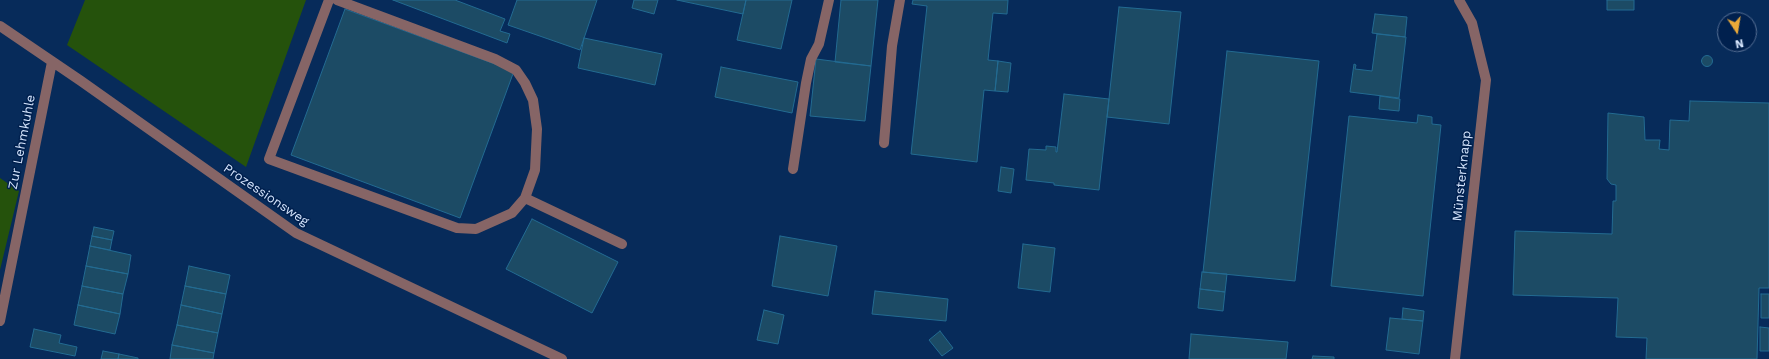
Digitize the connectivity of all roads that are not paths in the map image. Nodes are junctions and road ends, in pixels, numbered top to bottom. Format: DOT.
graph roads {
  1 [pos="329,0"];
  2 [pos="337,0"];
  3 [pos="829,0"];
  4 [pos="900,0"];
  5 [pos="1459,0"];
  6 [pos="0,26"];
  7 [pos="52,62"];
  8 [pos="884,143"];
  9 [pos="793,169"];
  10 [pos="525,198"];
  11 [pos="622,244"];
  12 [pos="0,321"];
  13 [pos="562,359"];
  14 [pos="1455,359"];
  1 -- 10 [label="street"];
  2 -- 10 [label="street"];
  3 -- 9 [label="street"];
  4 -- 8 [label="street"];
  5 -- 14 [label="street, Münsterknapp"];
  6 -- 7 [label="street, Prozessionsweg"];
  7 -- 12 [label="street, Zur Lehmkuhle"];
  7 -- 13 [label="street, Prozessionsweg"];
  10 -- 11 [label="street"];
}
